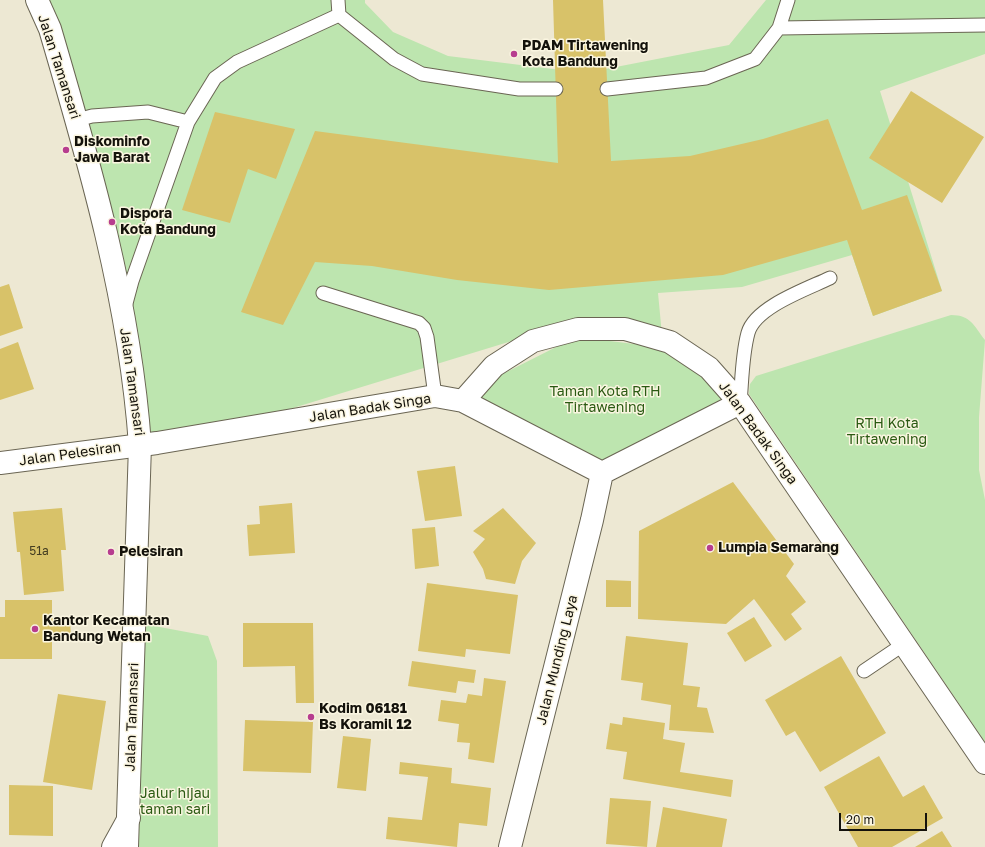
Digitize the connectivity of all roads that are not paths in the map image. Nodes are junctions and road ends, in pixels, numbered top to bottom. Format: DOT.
graph roads {
  1 [pos="37,0"];
  2 [pos="338,0"];
  3 [pos="788,0"];
  4 [pos="339,15"];
  5 [pos="985,25"];
  6 [pos="779,28"];
  7 [pos="556,89"];
  8 [pos="606,89"];
  9 [pos="77,120"];
  10 [pos="188,122"];
  11 [pos="830,278"];
  12 [pos="323,293"];
  13 [pos="122,315"];
  14 [pos="435,396"];
  15 [pos="463,401"];
  16 [pos="740,403"];
  17 [pos="140,445"];
  18 [pos="0,463"];
  19 [pos="602,473"];
  20 [pos="904,644"];
  21 [pos="864,671"];
  22 [pos="985,763"];
  23 [pos="129,818"];
  24 [pos="113,847"];
  25 [pos="127,847"];
  26 [pos="510,847"];
  1 -- 9 [label="main road, Jalan Tamansari"];
  2 -- 4 [label="lane"];
  3 -- 6 [label="lane"];
  4 -- 7 [label="lane"];
  4 -- 10 [label="lane"];
  5 -- 6 [label="lane"];
  6 -- 8 [label="lane"];
  9 -- 10 [label="lane"];
  9 -- 13 [label="main road, Jalan Tamansari"];
  10 -- 13 [label="lane"];
  11 -- 16 [label="lane"];
  12 -- 14 [label="lane"];
  13 -- 17 [label="main road, Jalan Tamansari"];
  14 -- 15 [label="main road, Jalan Badak Singa"];
  14 -- 17 [label="main road, Jalan Badak Singa"];
  15 -- 16 [label="main road, Jalan Badak Singa"];
  15 -- 19 [label="main road"];
  16 -- 19 [label="main road"];
  16 -- 20 [label="main road, Jalan Badak Singa"];
  17 -- 18 [label="main road, Jalan Pelesiran"];
  17 -- 23 [label="main road, Jalan Tamansari"];
  19 -- 26 [label="main road, Jalan Munding Laya"];
  20 -- 21 [label="lane"];
  20 -- 22 [label="main road, Jalan Badak Singa"];
  23 -- 24 [label="main road"];
  23 -- 25 [label="main road, Jalan Tamansari"];
}
